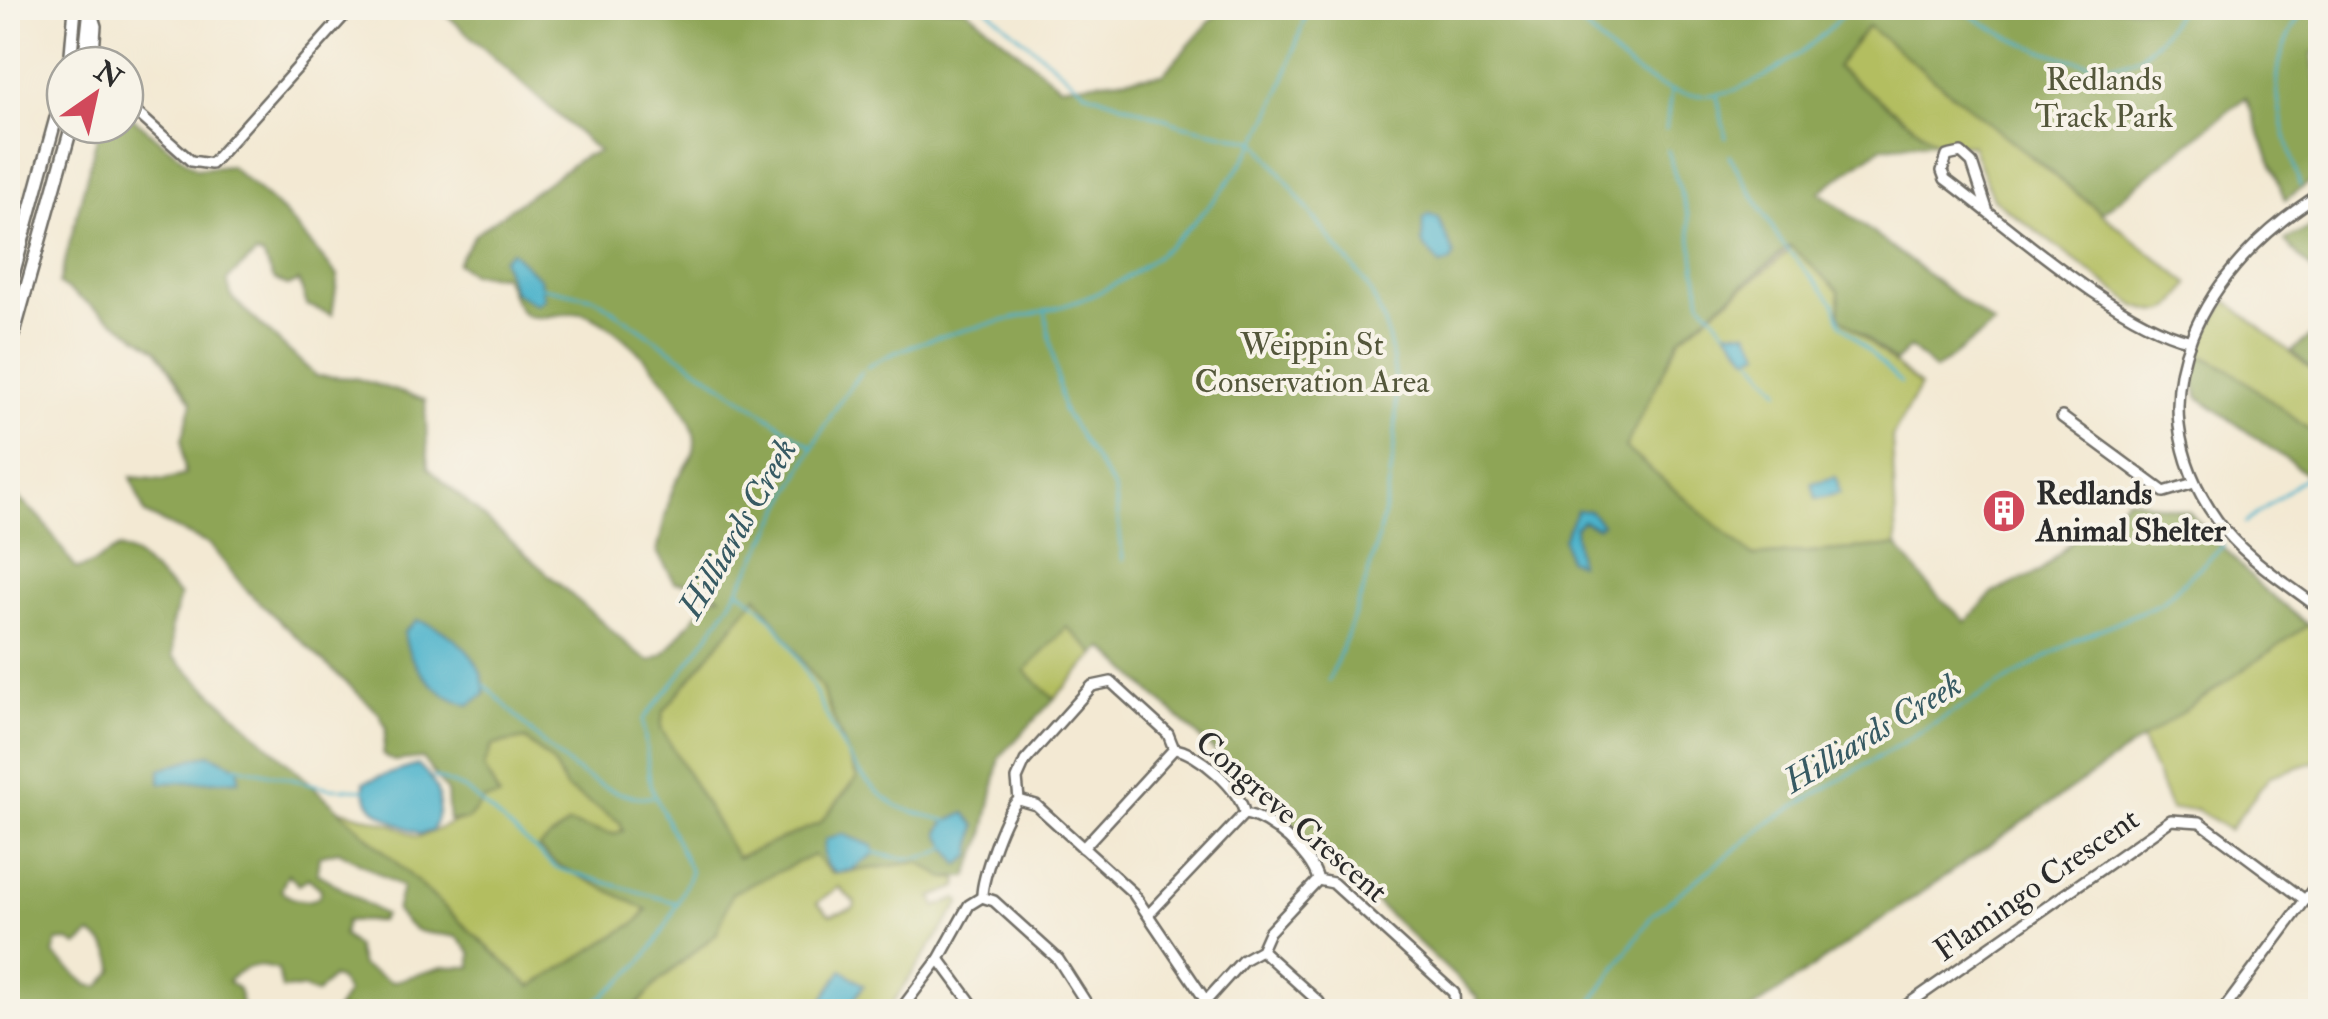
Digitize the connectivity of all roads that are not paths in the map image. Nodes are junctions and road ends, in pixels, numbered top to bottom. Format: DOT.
graph roads {
  1 [pos="75,8"];
  2 [pos="90,8"];
  3 [pos="351,8"];
  4 [pos="72,45"];
  5 [pos="86,45"];
  6 [pos="95,45"];
  7 [pos="145,120"];
  8 [pos="49,145"];
  9 [pos="66,145"];
  10 [pos="2320,194"];
  11 [pos="1987,209"];
  12 [pos="8,293"];
  13 [pos="2188,340"];
  14 [pos="8,354"];
  15 [pos="2062,417"];
  16 [pos="2194,483"];
  17 [pos="2320,609"];
  18 [pos="1174,749"];
  19 [pos="1020,800"];
  20 [pos="1244,814"];
  21 [pos="1084,848"];
  22 [pos="1318,880"];
  23 [pos="2320,880"];
  24 [pos="982,897"];
  25 [pos="2305,900"];
  26 [pos="1149,914"];
  27 [pos="1261,950"];
  28 [pos="939,959"];
  29 [pos="1206,1001"];
  30 [pos="899,1012"];
  31 [pos="978,1012"];
  32 [pos="1092,1012"];
  33 [pos="1196,1012"];
  34 [pos="1322,1012"];
  35 [pos="1455,1012"];
  36 [pos="1897,1012"];
  37 [pos="2222,1012"];
  1 -- 4 [label="main road"];
  2 -- 5 [label="main road"];
  2 -- 6 [label="street"];
  3 -- 7 [label="street"];
  8 -- 12 [label="main road"];
  9 -- 14 [label="main road"];
  10 -- 13 [label="street"];
  11 -- 11 [label="street"];
  11 -- 13 [label="street"];
  13 -- 16 [label="street"];
  15 -- 16 [label="street"];
  16 -- 17 [label="street"];
  18 -- 19 [label="street, Congreve Crescent"];
  18 -- 20 [label="street, Congreve Crescent"];
  18 -- 21 [label="street"];
  19 -- 21 [label="street"];
  19 -- 24 [label="street, Congreve Crescent"];
  20 -- 22 [label="street, Congreve Crescent"];
  20 -- 26 [label="street"];
  21 -- 26 [label="street"];
  22 -- 27 [label="street"];
  22 -- 35 [label="street, Congreve Crescent"];
  23 -- 25 [label="street"];
  24 -- 28 [label="street"];
  24 -- 32 [label="street"];
  25 -- 36 [label="street, Flamingo Crescent"];
  25 -- 37 [label="street"];
  26 -- 29 [label="street"];
  27 -- 29 [label="street"];
  27 -- 34 [label="street"];
  28 -- 30 [label="street"];
  28 -- 31 [label="street"];
  29 -- 33 [label="street"];
}
